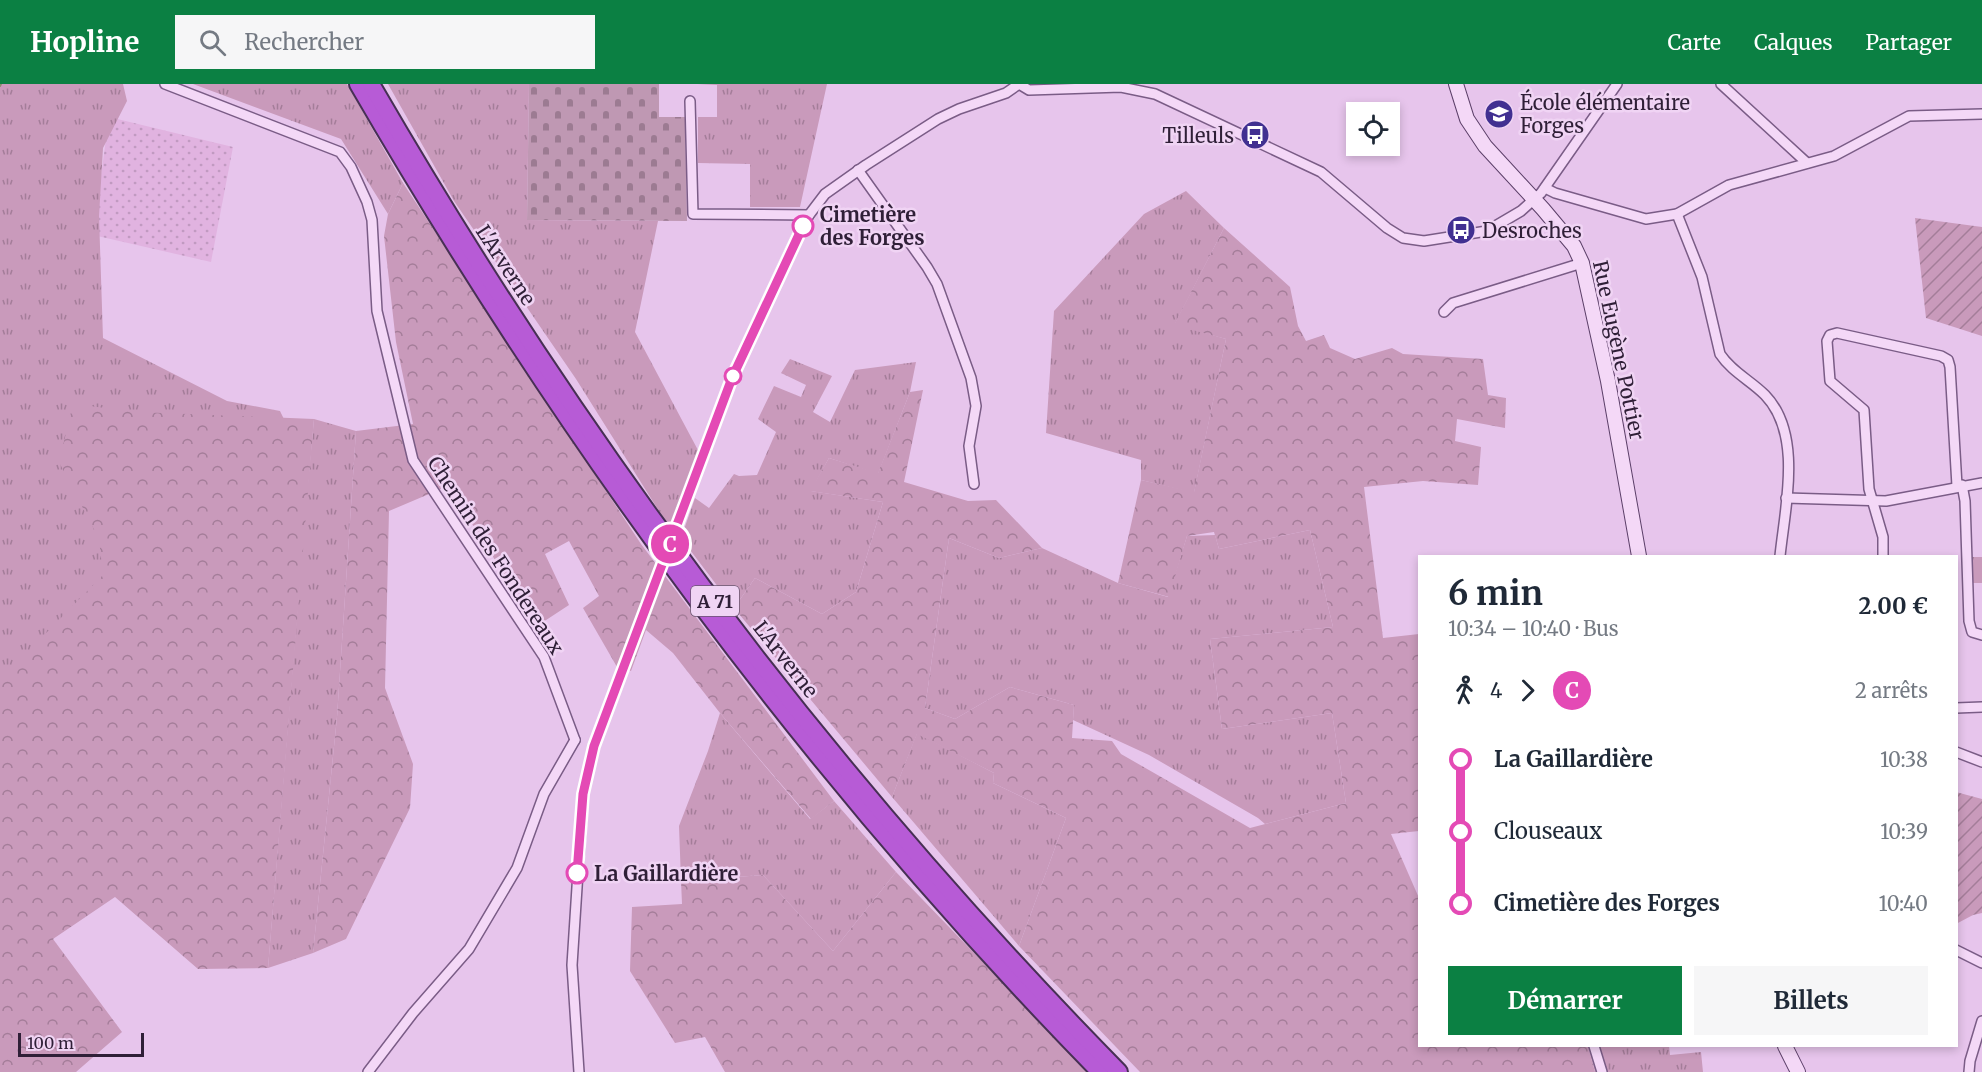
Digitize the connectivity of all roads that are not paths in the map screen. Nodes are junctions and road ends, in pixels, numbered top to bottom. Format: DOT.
graph roads {
  1 [pos="165,84"];
  2 [pos="358,84"];
  3 [pos="371,84"];
  4 [pos="1019,84"];
  5 [pos="1456,84"];
  6 [pos="1617,84"];
  7 [pos="1721,84"];
  8 [pos="1069,86"];
  9 [pos="690,101"];
  10 [pos="1982,114"];
  11 [pos="1807,163"];
  12 [pos="858,170"];
  13 [pos="1545,188"];
  14 [pos="1535,200"];
  15 [pos="1677,214"];
  16 [pos="809,215"];
  17 [pos="1582,262"];
  18 [pos="1444,312"];
  19 [pos="1982,483"];
  20 [pos="974,484"];
  21 [pos="1960,486"];
  22 [pos="1786,498"];
  23 [pos="1872,501"];
  24 [pos="1639,555"];
  25 [pos="1780,555"];
  26 [pos="1883,555"];
  27 [pos="1982,635"];
  28 [pos="1982,707"];
  29 [pos="1958,708"];
  30 [pos="575,740"];
  31 [pos="594,746"];
  32 [pos="1958,753"];
  33 [pos="1982,762"];
  34 [pos="1958,951"];
  35 [pos="1982,963"];
  36 [pos="1982,1021"];
  37 [pos="1594,1047"];
  38 [pos="1786,1047"];
  39 [pos="368,1072"];
  40 [pos="579,1072"];
  41 [pos="1100,1072"];
  42 [pos="1119,1072"];
  43 [pos="1602,1072"];
  44 [pos="1798,1072"];
  45 [pos="1969,1072"];
  1 -- 30 [label="street, Chemin des Fondereaux"];
  2 -- 41 [label="highway, L'Arverne / A 71"];
  3 -- 42 [label="highway, L'Arverne / A 71"];
  4 -- 8 [label="street"];
  4 -- 12 [label="street"];
  5 -- 14 [label="street, Rue Eugène Pottier"];
  6 -- 13 [label="street"];
  7 -- 11 [label="street"];
  8 -- 14 [label="street"];
  9 -- 16 [label="street"];
  10 -- 11 [label="street"];
  11 -- 15 [label="street"];
  12 -- 16 [label="street"];
  12 -- 20 [label="street"];
  13 -- 14 [label="street"];
  13 -- 15 [label="street"];
  14 -- 17 [label="street, Rue Eugène Pottier"];
  15 -- 22 [label="street"];
  16 -- 31 [label="street, bridge"];
  17 -- 18 [label="street"];
  17 -- 24 [label="street, Rue Eugène Pottier"];
  19 -- 21 [label="street"];
  21 -- 23 [label="street"];
  21 -- 23 [label="street"];
  21 -- 27 [label="street"];
  22 -- 23 [label="street"];
  22 -- 25 [label="street"];
  23 -- 26 [label="street"];
  28 -- 29 [label="street"];
  30 -- 31 [label="street"];
  30 -- 39 [label="street"];
  31 -- 40 [label="street"];
  32 -- 33 [label="street"];
  34 -- 35 [label="street"];
  36 -- 45 [label="street"];
  37 -- 43 [label="street"];
  38 -- 44 [label="street"];
}
